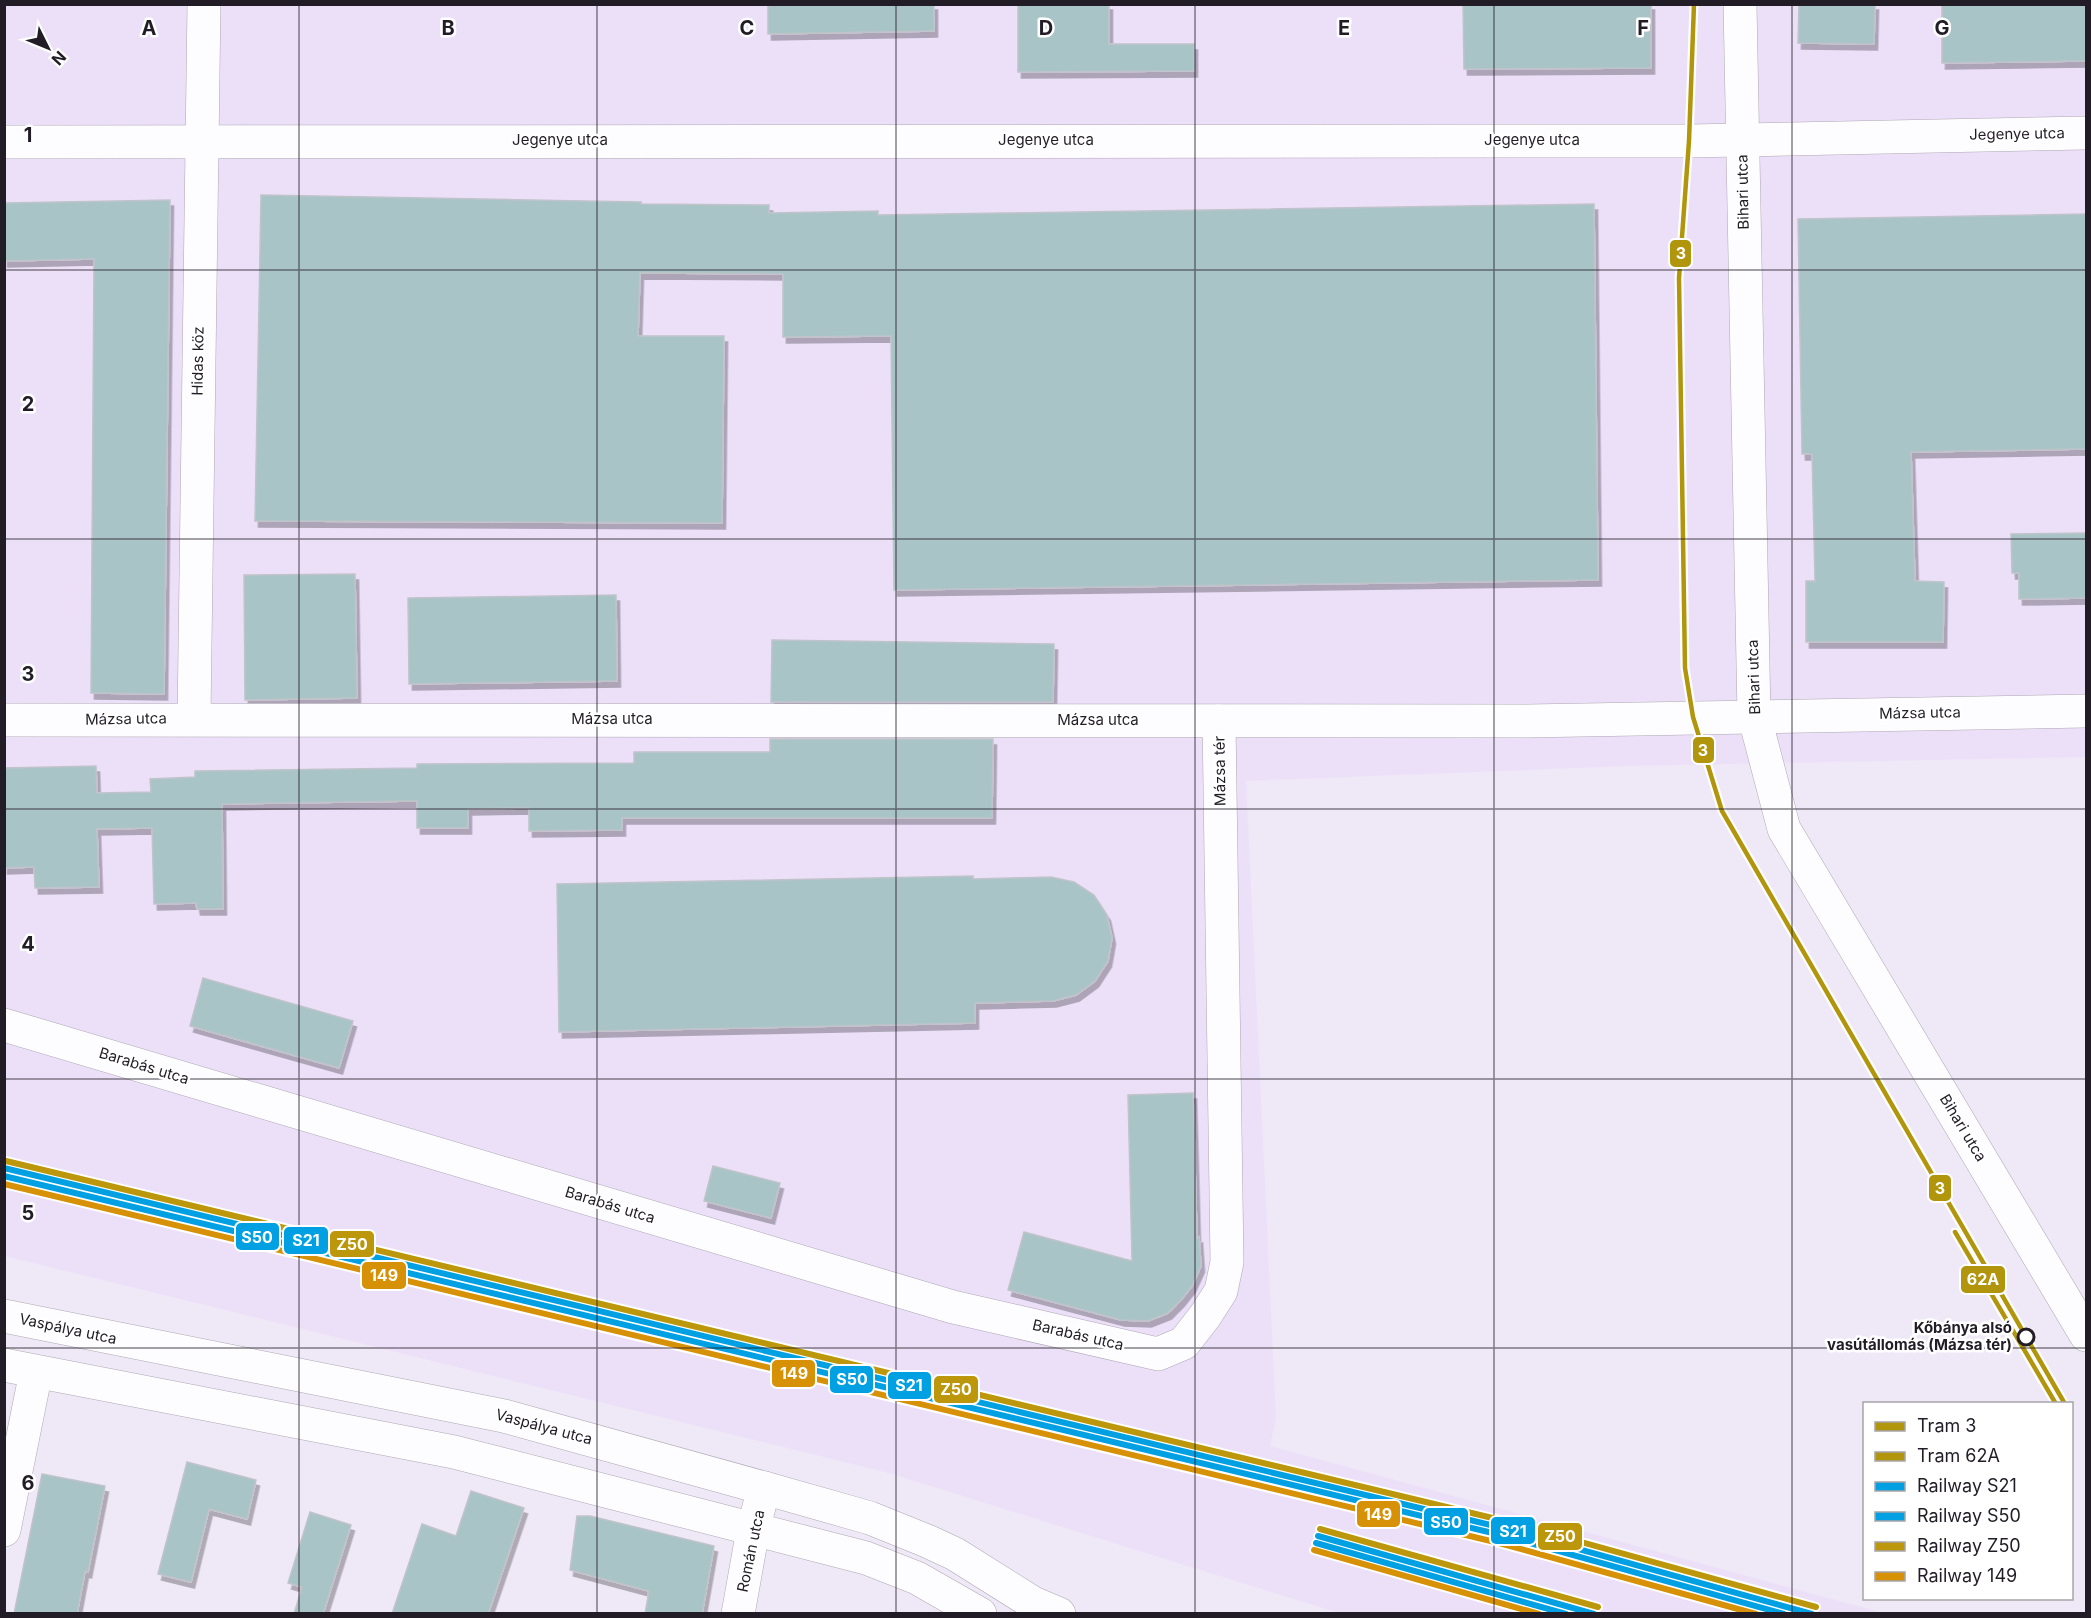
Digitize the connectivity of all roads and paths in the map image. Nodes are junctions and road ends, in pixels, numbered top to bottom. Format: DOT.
graph roads {
  1 [pos="204,4"];
  2 [pos="1740,4"];
  3 [pos="2086,133"];
  4 [pos="200,140"];
  5 [pos="1741,140"];
  6 [pos="4,142"];
  7 [pos="2086,711"];
  8 [pos="1754,715"];
  9 [pos="194,718"];
  10 [pos="4,720"];
  11 [pos="1219,721"];
  12 [pos="4,1025"];
  13 [pos="4,1316"];
  14 [pos="1205,1316"];
  15 [pos="46,1326"];
  16 [pos="2086,1335"];
  17 [pos="231,1362"];
  18 [pos="4,1365"];
  19 [pos="36,1372"];
  20 [pos="222,1408"];
  21 [pos="764,1488"];
  22 [pos="4,1530"];
  23 [pos="753,1530"];
  24 [pos="738,1614"];
  25 [pos="980,1614"];
  26 [pos="1059,1614"];
  1 -- 4 [label="street, Hidas köz"];
  2 -- 5 [label="street, Bihari utca"];
  3 -- 5 [label="street, Jegenye utca"];
  4 -- 5 [label="street, Jegenye utca"];
  4 -- 6 [label="street, Jegenye utca"];
  4 -- 9 [label="street, Hidas köz"];
  5 -- 8 [label="street, Bihari utca"];
  7 -- 8 [label="street, Mázsa utca"];
  8 -- 11 [label="street, Mázsa tér"];
  8 -- 16 [label="street, Bihari utca"];
  9 -- 10 [label="street, Mázsa utca"];
  9 -- 11 [label="street, Mázsa utca"];
  11 -- 14 [label="street, Mázsa tér"];
  12 -- 14 [label="street, Barabás utca"];
  13 -- 15 [label="street, Vaspálya utca"];
  15 -- 17 [label="street, Vaspálya utca"];
  15 -- 19 [label="street"];
  17 -- 20 [label="street"];
  17 -- 21 [label="street, Vaspálya utca"];
  18 -- 19 [label="street"];
  19 -- 20 [label="street"];
  19 -- 22 [label="street"];
  20 -- 23 [label="street"];
  21 -- 23 [label="street, Román utca"];
  21 -- 26 [label="street, Vaspálya utca"];
  23 -- 24 [label="street, Román utca"];
  23 -- 25 [label="street"];
}
